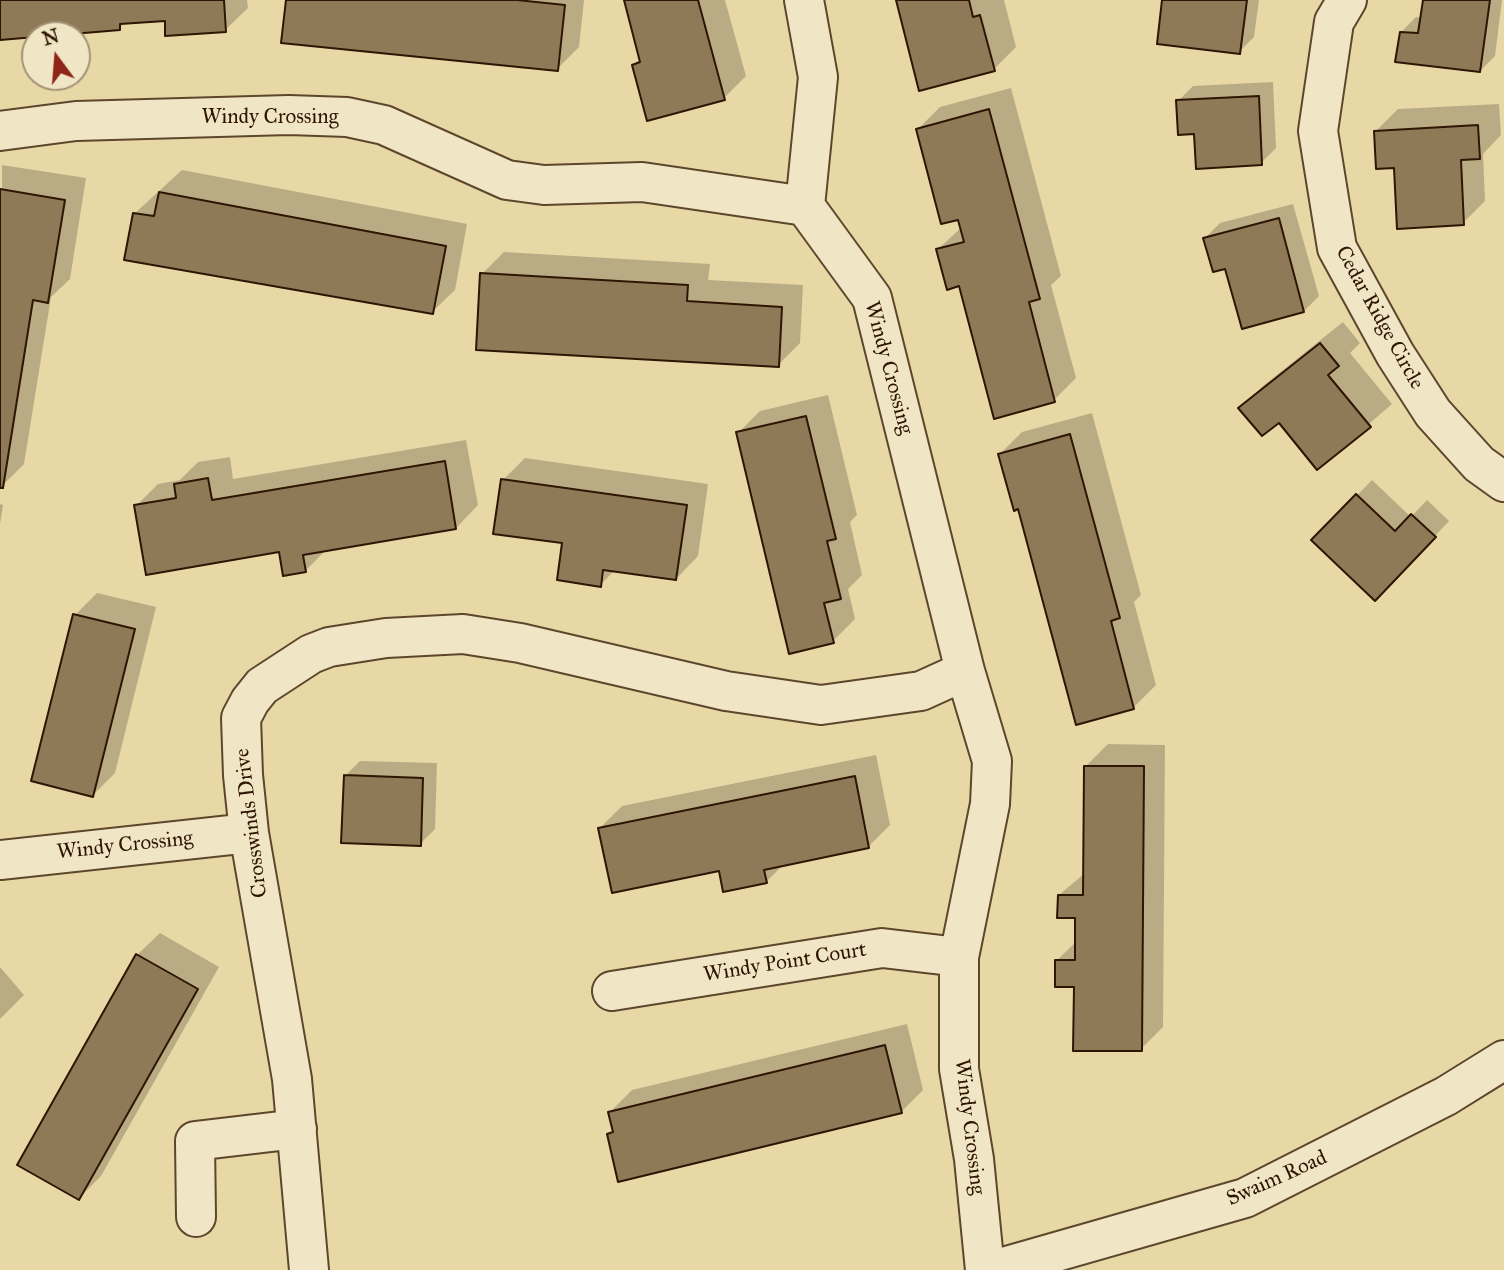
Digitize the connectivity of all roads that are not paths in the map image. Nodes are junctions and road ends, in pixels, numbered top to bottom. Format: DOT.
graph roads {
  1 [pos="804,0"];
  2 [pos="1347,0"];
  3 [pos="0,131"];
  4 [pos="805,206"];
  5 [pos="1504,482"];
  6 [pos="965,671"];
  7 [pos="249,833"];
  8 [pos="0,860"];
  9 [pos="959,957"];
  10 [pos="612,990"];
  11 [pos="1504,1060"];
  12 [pos="298,1129"];
  13 [pos="196,1217"];
  14 [pos="309,1270"];
  15 [pos="985,1270"];
  16 [pos="993,1270"];
  1 -- 4 [label="street"];
  2 -- 5 [label="street, Cedar Ridge Circle"];
  3 -- 4 [label="street, Windy Crossing"];
  4 -- 6 [label="street, Windy Crossing"];
  6 -- 7 [label="street, Crosswinds Drive"];
  6 -- 9 [label="street, Windy Crossing"];
  7 -- 8 [label="street, Windy Crossing"];
  7 -- 12 [label="street, Crosswinds Drive"];
  9 -- 10 [label="street, Windy Point Court"];
  9 -- 15 [label="street, Windy Crossing"];
  11 -- 16 [label="street, Swaim Road"];
  12 -- 13 [label="street"];
  12 -- 14 [label="street, Crosswinds Drive"];
}
